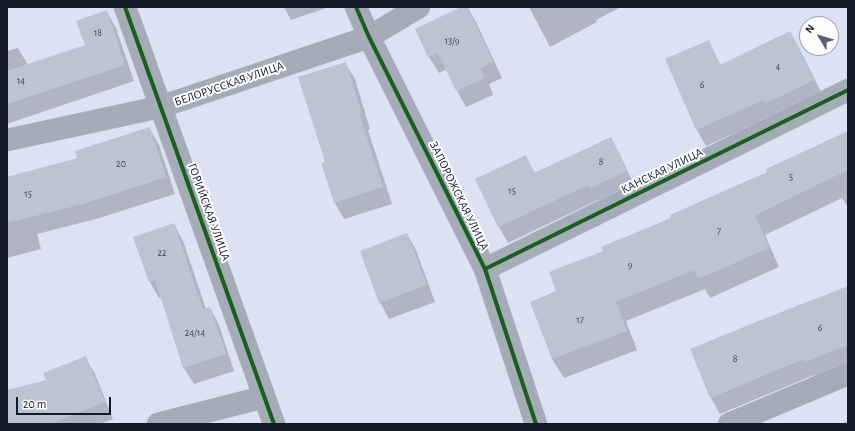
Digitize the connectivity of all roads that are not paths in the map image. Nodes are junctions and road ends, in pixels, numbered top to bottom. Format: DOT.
graph roads {
  1 [pos="125,7"];
  2 [pos="356,7"];
  3 [pos="419,7"];
  4 [pos="369,37"];
  5 [pos="848,90"];
  6 [pos="160,107"];
  7 [pos="7,140"];
  8 [pos="485,269"];
  9 [pos="848,374"];
  10 [pos="264,397"];
  11 [pos="158,424"];
  12 [pos="274,424"];
  13 [pos="536,424"];
  14 [pos="729,424"];
  1 -- 6 [label="street, ГОРИЙСКАЯ УЛИЦА"];
  2 -- 4 [label="street, ЗАПОРОЖСКАЯ УЛИЦА"];
  3 -- 4 [label="street, БЕЛОРУССКАЯ УЛИЦА"];
  4 -- 6 [label="street, БЕЛОРУССКАЯ УЛИЦА"];
  4 -- 8 [label="street, ЗАПОРОЖСКАЯ УЛИЦА"];
  5 -- 8 [label="street, КАНСКАЯ УЛИЦА"];
  6 -- 7 [label="street, БЕЛОРУССКАЯ УЛИЦА"];
  6 -- 10 [label="street, ГОРИЙСКАЯ УЛИЦА"];
  8 -- 13 [label="street, ЗАПОРОЖСКАЯ УЛИЦА"];
  9 -- 14 [label="street"];
  10 -- 11 [label="street"];
  10 -- 12 [label="street, ГОРИЙСКАЯ УЛИЦА"];
}
